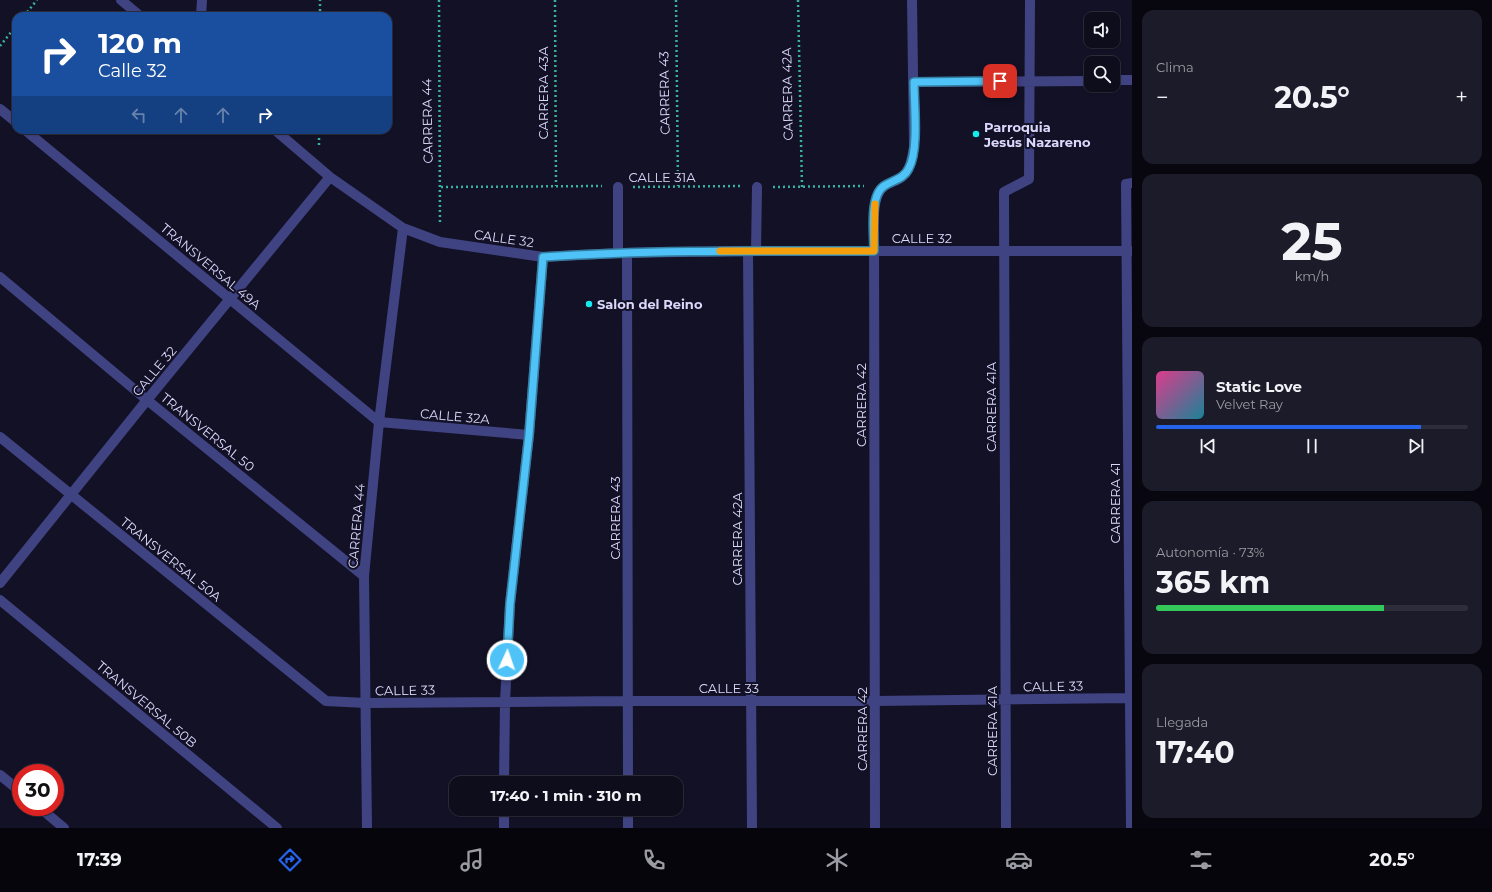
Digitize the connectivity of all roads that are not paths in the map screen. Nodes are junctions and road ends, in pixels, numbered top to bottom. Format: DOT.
graph roads {
  1 [pos="121,0"];
  2 [pos="202,0"];
  3 [pos="912,0"];
  4 [pos="1030,0"];
  5 [pos="135,12"];
  6 [pos="202,12"];
  7 [pos="1120,80"];
  8 [pos="1132,80"];
  9 [pos="1029,81"];
  10 [pos="1084,81"];
  11 [pos="914,82"];
  12 [pos="0,109"];
  13 [pos="12,119"];
  14 [pos="30,134"];
  15 [pos="279,134"];
  16 [pos="330,177"];
  17 [pos="1132,183"];
  18 [pos="757,186"];
  19 [pos="618,187"];
  20 [pos="403,228"];
  21 [pos="1004,250"];
  22 [pos="752,251"];
  23 [pos="874,251"];
  24 [pos="1129,251"];
  25 [pos="622,253"];
  26 [pos="543,257"];
  27 [pos="0,277"];
  28 [pos="230,299"];
  29 [pos="147,400"];
  30 [pos="379,422"];
  31 [pos="529,435"];
  32 [pos="0,437"];
  33 [pos="70,495"];
  34 [pos="364,576"];
  35 [pos="0,583"];
  36 [pos="0,600"];
  37 [pos="1131,698"];
  38 [pos="1006,700"];
  39 [pos="326,701"];
  40 [pos="628,701"];
  41 [pos="751,701"];
  42 [pos="875,701"];
  43 [pos="505,702"];
  44 [pos="366,703"];
  45 [pos="0,775"];
  46 [pos="504,776"];
  47 [pos="628,776"];
  48 [pos="12,785"];
  49 [pos="50,816"];
  50 [pos="504,816"];
  51 [pos="628,816"];
  52 [pos="64,828"];
  53 [pos="277,828"];
  54 [pos="367,828"];
  55 [pos="504,828"];
  56 [pos="628,828"];
  57 [pos="752,828"];
  58 [pos="875,828"];
  59 [pos="1006,828"];
  60 [pos="1131,828"];
  1 -- 5 [label="street"];
  2 -- 6 [label="street"];
  3 -- 11 [label="street"];
  4 -- 9 [label="street, CARRERA 41A"];
  7 -- 8 [label="street"];
  9 -- 10 [label="street"];
  9 -- 11 [label="street"];
  9 -- 21 [label="street, CARRERA 41A"];
  11 -- 23 [label="street, CARRERA 42"];
  12 -- 13 [label="street"];
  14 -- 28 [label="street, TRANSVERSAL 49A"];
  15 -- 16 [label="street, CALLE 32"];
  16 -- 20 [label="street, CALLE 32"];
  16 -- 28 [label="street, CALLE 32"];
  17 -- 24 [label="street, CARRERA 41"];
  18 -- 22 [label="street, CARRERA 42A"];
  19 -- 25 [label="street, CARRERA 43"];
  20 -- 26 [label="street, CALLE 32"];
  20 -- 30 [label="street, CARRERA 44"];
  21 -- 23 [label="street, CALLE 32"];
  21 -- 24 [label="street, CALLE 32"];
  21 -- 38 [label="street, CARRERA 41A"];
  22 -- 23 [label="street, CALLE 32"];
  22 -- 25 [label="street, CALLE 32"];
  22 -- 41 [label="street, CARRERA 42A"];
  23 -- 42 [label="street, CARRERA 42"];
  24 -- 37 [label="street, CARRERA 41"];
  25 -- 26 [label="street, CALLE 32"];
  25 -- 40 [label="street, CARRERA 43"];
  26 -- 31 [label="street"];
  27 -- 29 [label="street, TRANSVERSAL 50"];
  28 -- 29 [label="street, CALLE 32"];
  28 -- 30 [label="street, TRANSVERSAL 49A"];
  29 -- 33 [label="street, CALLE 32"];
  29 -- 34 [label="street, TRANSVERSAL 50"];
  30 -- 31 [label="street, CALLE 32A"];
  30 -- 34 [label="street, CARRERA 44"];
  31 -- 43 [label="street"];
  32 -- 33 [label="street, TRANSVERSAL 50A"];
  33 -- 35 [label="street, CALLE 32"];
  33 -- 39 [label="street, TRANSVERSAL 50A"];
  34 -- 44 [label="street, CARRERA 44"];
  36 -- 53 [label="street, TRANSVERSAL 50B"];
  37 -- 38 [label="street, CALLE 33"];
  37 -- 60 [label="street, CARRERA 41"];
  38 -- 42 [label="street, CALLE 33"];
  38 -- 59 [label="street, CARRERA 41A"];
  39 -- 44 [label="street, CALLE 33"];
  40 -- 41 [label="street, CALLE 33"];
  40 -- 43 [label="street, CALLE 33"];
  40 -- 47 [label="street, CARRERA 43"];
  41 -- 42 [label="street, CALLE 33"];
  41 -- 57 [label="street, CARRERA 42A"];
  42 -- 58 [label="street, CARRERA 42"];
  43 -- 44 [label="street, CALLE 33"];
  43 -- 46 [label="street"];
  44 -- 54 [label="street, CARRERA 44"];
  45 -- 48 [label="street"];
  49 -- 52 [label="street"];
  50 -- 55 [label="street"];
  51 -- 56 [label="street"];
}
